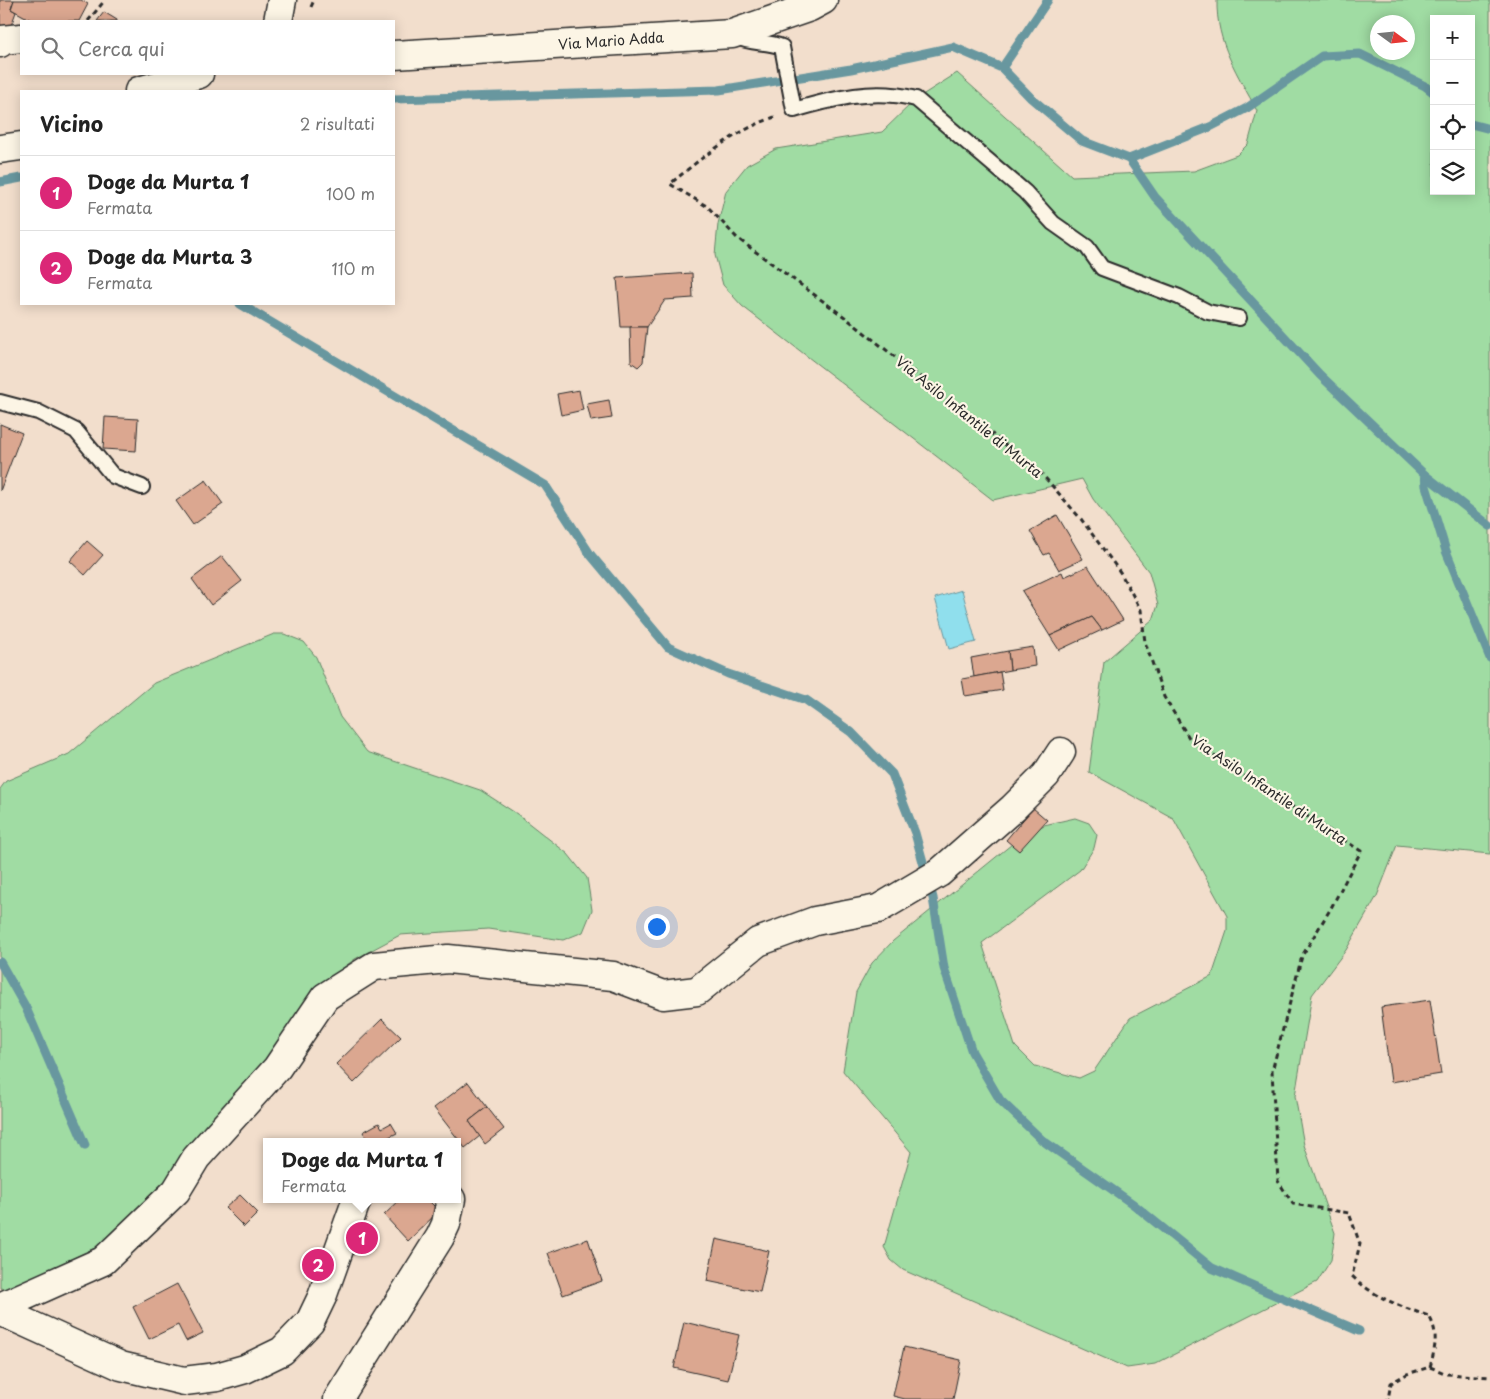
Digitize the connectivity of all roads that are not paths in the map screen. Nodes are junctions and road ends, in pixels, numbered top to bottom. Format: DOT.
graph roads {
  1 [pos="282,0"];
  2 [pos="822,0"];
  3 [pos="278,20"];
  4 [pos="732,34"];
  5 [pos="20,38"];
  6 [pos="0,43"];
  7 [pos="395,55"];
  8 [pos="195,75"];
  9 [pos="143,90"];
  10 [pos="20,146"];
  11 [pos="0,149"];
  12 [pos="1239,318"];
  13 [pos="0,402"];
  14 [pos="142,487"];
  15 [pos="1061,752"];
  16 [pos="356,1203"];
  17 [pos="450,1203"];
  18 [pos="0,1309"];
  19 [pos="338,1399"];
  1 -- 3 [label="street"];
  2 -- 4 [label="street, Via Mario Adda"];
  4 -- 7 [label="street, Via Mario Adda"];
  4 -- 12 [label="lane"];
  5 -- 6 [label="street"];
  8 -- 9 [label="street"];
  10 -- 11 [label="street"];
  13 -- 14 [label="lane"];
  15 -- 18 [label="street"];
  16 -- 18 [label="street"];
  17 -- 19 [label="street"];
}
